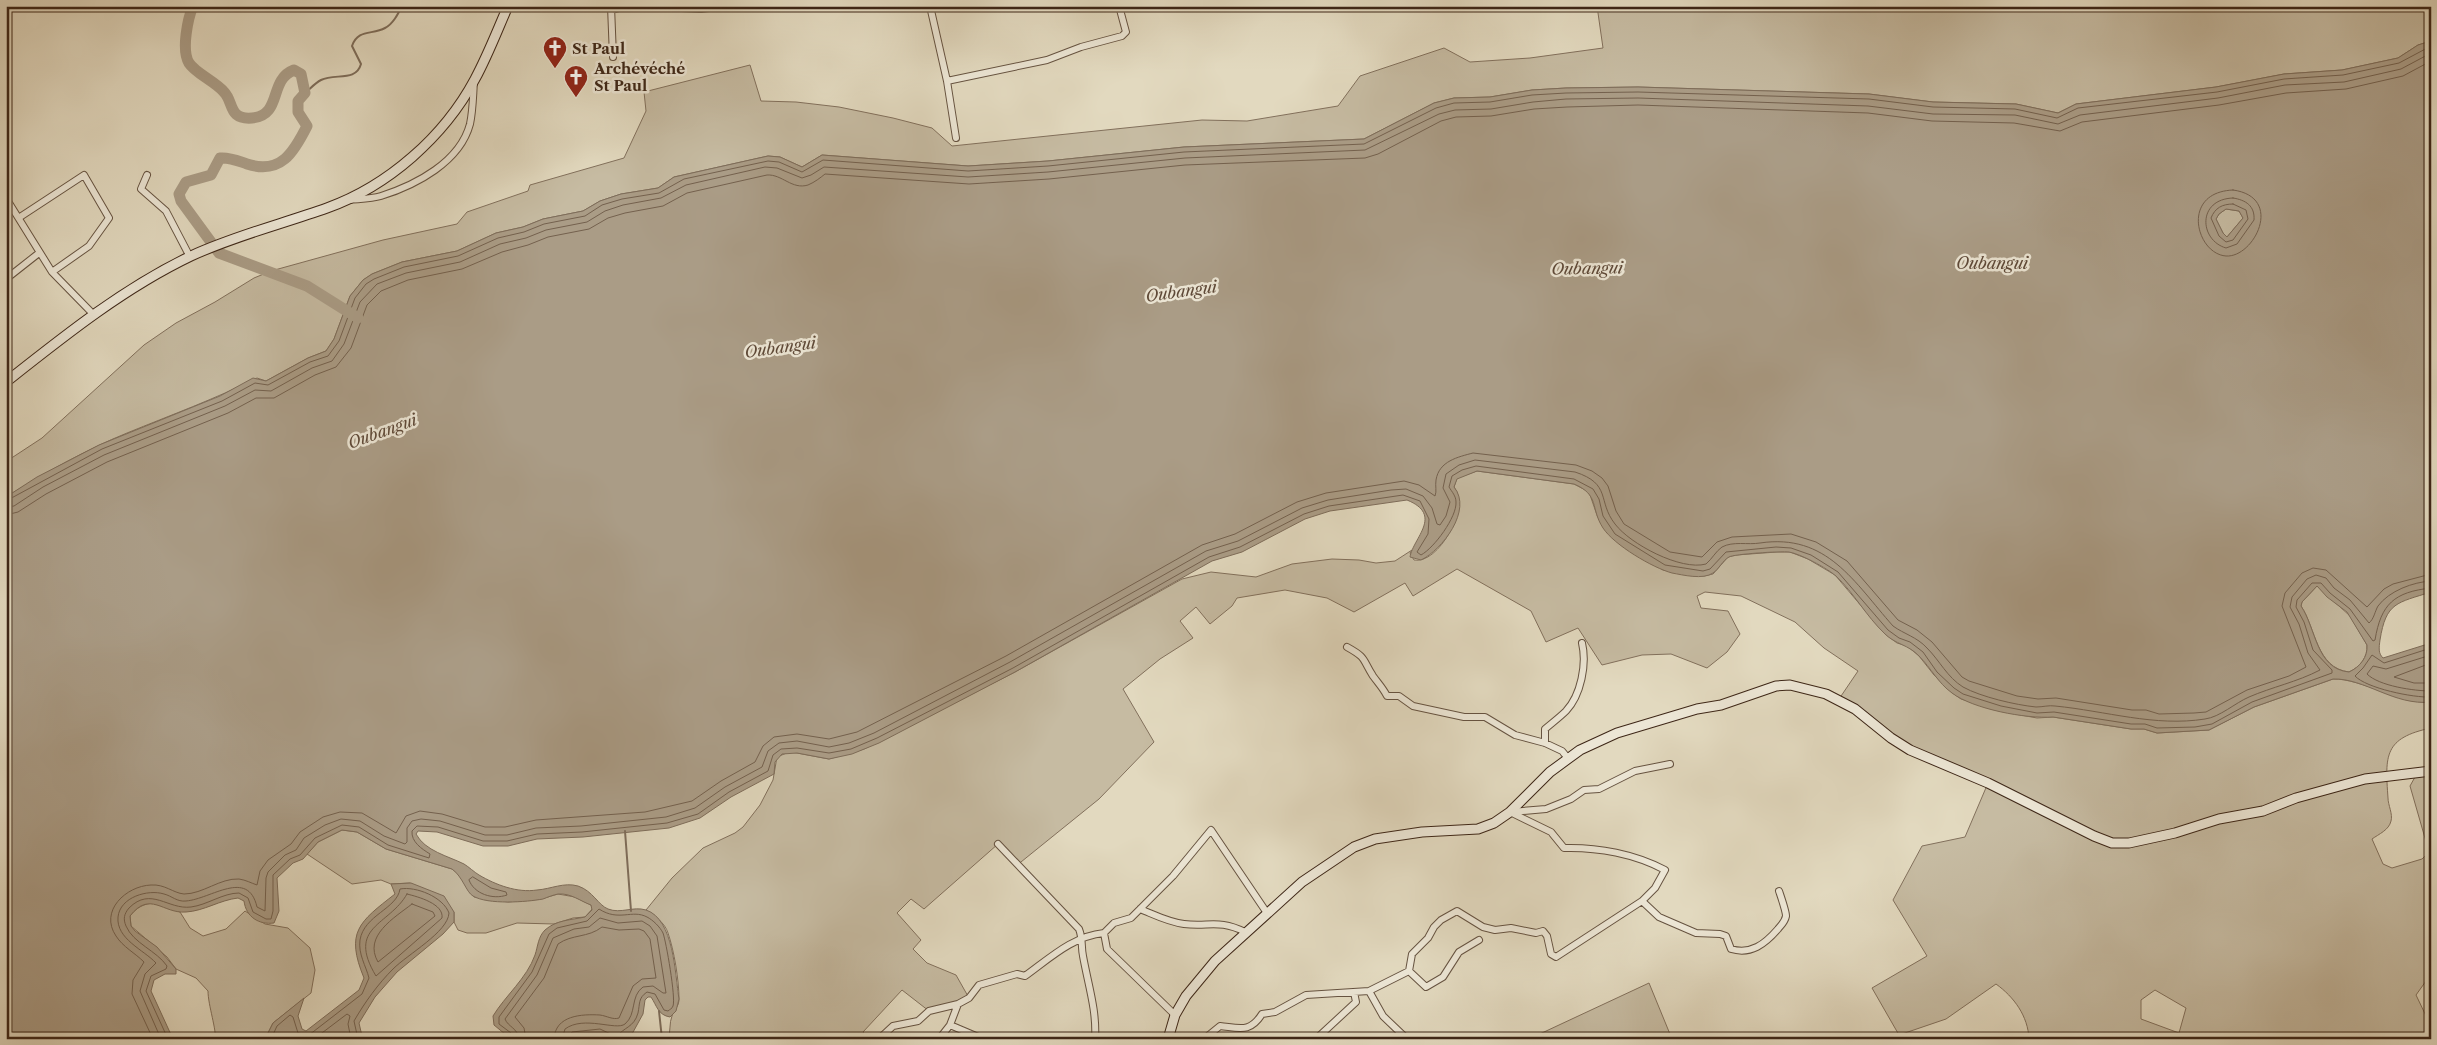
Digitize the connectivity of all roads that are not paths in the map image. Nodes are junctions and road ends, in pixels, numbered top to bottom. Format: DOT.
graph roads {
  1 [pos="508,6"];
  2 [pos="627,6"];
  3 [pos="642,6"];
  4 [pos="724,6"];
  5 [pos="930,6"];
  6 [pos="1119,6"];
  7 [pos="611,8"];
  8 [pos="613,57"];
  9 [pos="474,80"];
  10 [pos="948,81"];
  11 [pos="956,138"];
  12 [pos="147,175"];
  13 [pos="6,198"];
  14 [pos="344,201"];
  15 [pos="20,217"];
  16 [pos="39,253"];
  17 [pos="192,256"];
  18 [pos="52,272"];
  19 [pos="6,279"];
  20 [pos="94,315"];
  21 [pos="6,382"];
  22 [pos="1582,643"];
  23 [pos="1347,647"];
  24 [pos="1545,743"];
  25 [pos="1567,757"];
  26 [pos="1670,764"];
  27 [pos="2431,771"];
  28 [pos="1510,812"];
  29 [pos="998,844"];
  30 [pos="1778,891"];
  31 [pos="1642,901"];
  32 [pos="1140,909"];
  33 [pos="1267,912"];
  34 [pos="1245,932"];
  35 [pos="1104,933"];
  36 [pos="1082,937"];
  37 [pos="1479,940"];
  38 [pos="1409,971"];
  39 [pos="1369,991"];
  40 [pos="1354,992"];
  41 [pos="958,1004"];
  42 [pos="1175,1015"];
  43 [pos="950,1025"];
  44 [pos="878,1039"];
  45 [pos="939,1039"];
  46 [pos="983,1039"];
  47 [pos="1095,1039"];
  48 [pos="1168,1039"];
  49 [pos="1204,1039"];
  50 [pos="1316,1039"];
  51 [pos="1407,1039"];
  1 -- 9 [label="main road"];
  2 -- 7 [label="street"];
  3 -- 4 [label="street"];
  5 -- 10 [label="street"];
  6 -- 10 [label="street"];
  7 -- 8 [label="street"];
  9 -- 14 [label="main road"];
  9 -- 14 [label="street"];
  10 -- 11 [label="street"];
  12 -- 17 [label="street"];
  13 -- 15 [label="street"];
  14 -- 17 [label="main road"];
  15 -- 16 [label="street"];
  15 -- 18 [label="street"];
  16 -- 18 [label="street"];
  16 -- 19 [label="street"];
  17 -- 20 [label="main road"];
  18 -- 20 [label="street"];
  20 -- 21 [label="main road"];
  22 -- 24 [label="street"];
  23 -- 24 [label="street"];
  24 -- 25 [label="street"];
  25 -- 27 [label="main road"];
  25 -- 28 [label="main road"];
  26 -- 28 [label="street"];
  28 -- 31 [label="street"];
  28 -- 33 [label="main road"];
  29 -- 36 [label="street"];
  30 -- 31 [label="street"];
  31 -- 38 [label="street"];
  32 -- 33 [label="street"];
  32 -- 34 [label="street"];
  32 -- 35 [label="street"];
  33 -- 34 [label="main road"];
  34 -- 42 [label="main road"];
  35 -- 36 [label="street"];
  35 -- 42 [label="street"];
  36 -- 41 [label="street"];
  36 -- 47 [label="street"];
  37 -- 38 [label="street"];
  38 -- 39 [label="street"];
  39 -- 40 [label="street"];
  39 -- 51 [label="street"];
  40 -- 49 [label="street"];
  40 -- 50 [label="street"];
  41 -- 43 [label="street"];
  41 -- 44 [label="street"];
  42 -- 48 [label="main road"];
  43 -- 45 [label="street"];
  43 -- 46 [label="street"];
}
